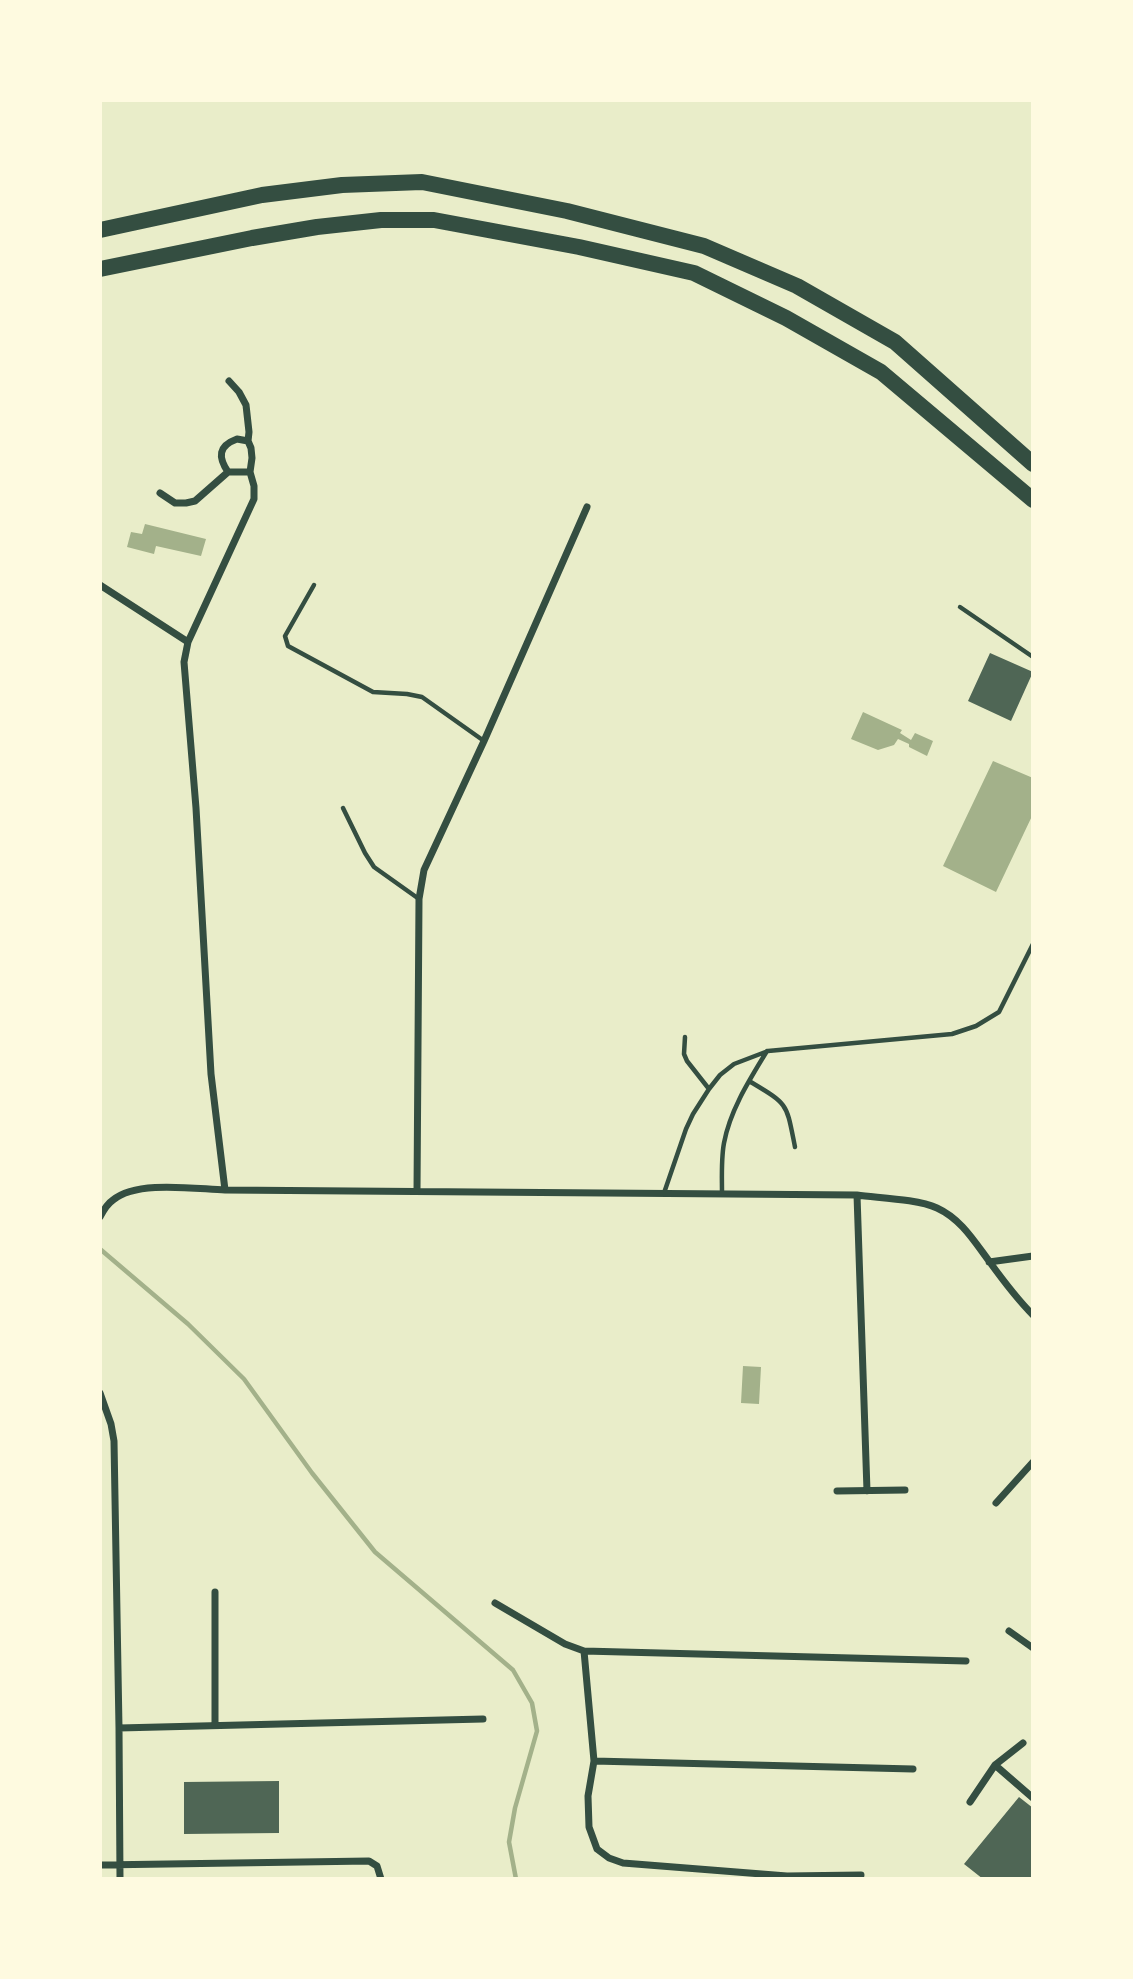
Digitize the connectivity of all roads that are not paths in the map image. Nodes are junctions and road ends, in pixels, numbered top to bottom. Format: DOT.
graph roads {
  1 [pos="100,230"];
  2 [pos="100,269"];
  3 [pos="229,381"];
  4 [pos="248,441"];
  5 [pos="1033,464"];
  6 [pos="228,472"];
  7 [pos="250,472"];
  8 [pos="160,493"];
  9 [pos="1033,500"];
  10 [pos="587,507"];
  11 [pos="100,585"];
  12 [pos="314,585"];
  13 [pos="960,607"];
  14 [pos="188,642"];
  15 [pos="1033,657"];
  16 [pos="484,741"];
  17 [pos="343,808"];
  18 [pos="419,899"];
  19 [pos="1033,944"];
  20 [pos="685,1037"];
  21 [pos="768,1051"];
  22 [pos="749,1081"];
  23 [pos="709,1088"];
  24 [pos="795,1147"];
  25 [pos="225,1190"];
  26 [pos="417,1191"];
  27 [pos="664,1193"];
  28 [pos="722,1194"];
  29 [pos="857,1195"];
  30 [pos="100,1217"];
  31 [pos="1033,1256"];
  32 [pos="989,1262"];
  33 [pos="1033,1315"];
  34 [pos="100,1393"];
  35 [pos="1033,1462"];
  36 [pos="905,1490"];
  37 [pos="837,1491"];
  38 [pos="867,1491"];
  39 [pos="996,1503"];
  40 [pos="215,1592"];
  41 [pos="495,1603"];
  42 [pos="1009,1631"];
  43 [pos="1033,1648"];
  44 [pos="584,1651"];
  45 [pos="966,1661"];
  46 [pos="483,1719"];
  47 [pos="215,1725"];
  48 [pos="119,1727"];
  49 [pos="1023,1743"];
  50 [pos="594,1761"];
  51 [pos="995,1765"];
  52 [pos="913,1769"];
  53 [pos="1033,1798"];
  54 [pos="970,1802"];
  55 [pos="120,1864"];
  56 [pos="100,1865"];
  57 [pos="860,1875"];
  58 [pos="381,1878"];
  59 [pos="786,1878"];
  60 [pos="120,1879"];
  1 -- 5 [label="highway"];
  2 -- 9 [label="highway"];
  3 -- 4 [label="street"];
  4 -- 6 [label="street"];
  4 -- 7 [label="street"];
  6 -- 7 [label="street"];
  6 -- 8 [label="street"];
  7 -- 14 [label="street"];
  10 -- 16 [label="street"];
  11 -- 14 [label="street"];
  12 -- 16 [label="lane"];
  13 -- 15 [label="lane"];
  14 -- 25 [label="street"];
  16 -- 18 [label="street"];
  17 -- 18 [label="lane"];
  18 -- 26 [label="street"];
  19 -- 21 [label="lane"];
  20 -- 23 [label="lane"];
  21 -- 22 [label="lane"];
  21 -- 23 [label="lane"];
  22 -- 24 [label="lane"];
  22 -- 28 [label="lane"];
  23 -- 27 [label="lane"];
  25 -- 26 [label="street"];
  25 -- 30 [label="street"];
  26 -- 27 [label="street"];
  27 -- 28 [label="street"];
  28 -- 29 [label="street"];
  29 -- 32 [label="street"];
  29 -- 38 [label="street"];
  31 -- 32 [label="street"];
  32 -- 33 [label="street"];
  34 -- 48 [label="street"];
  35 -- 39 [label="street"];
  36 -- 38 [label="street"];
  37 -- 38 [label="street"];
  40 -- 47 [label="street"];
  41 -- 44 [label="street"];
  42 -- 43 [label="street"];
  44 -- 45 [label="street"];
  44 -- 50 [label="street"];
  46 -- 47 [label="street"];
  47 -- 48 [label="street"];
  48 -- 55 [label="street"];
  49 -- 51 [label="street"];
  50 -- 52 [label="street"];
  50 -- 59 [label="street"];
  51 -- 53 [label="street"];
  51 -- 54 [label="street"];
  55 -- 56 [label="street"];
  55 -- 58 [label="street"];
  55 -- 60 [label="street"];
  57 -- 59 [label="street"];
}
